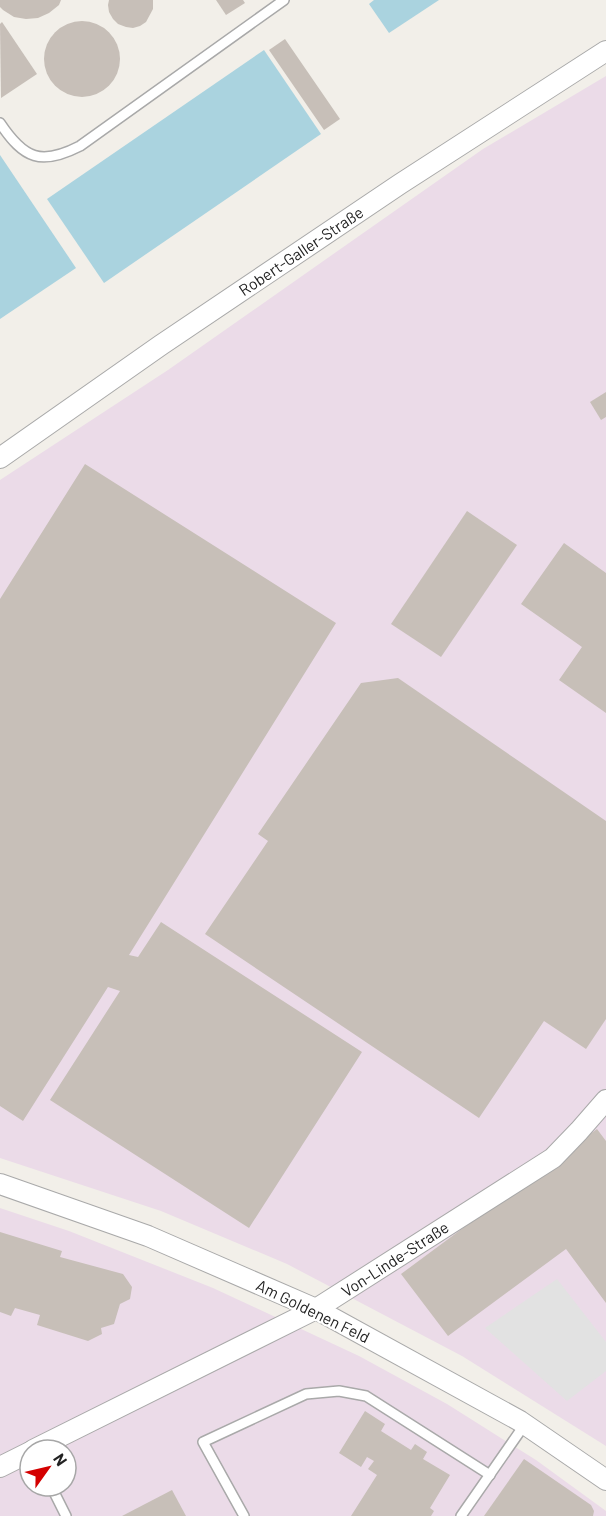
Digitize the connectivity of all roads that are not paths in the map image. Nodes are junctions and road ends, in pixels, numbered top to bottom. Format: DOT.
graph roads {
  1 [pos="281,1"];
  2 [pos="606,51"];
  3 [pos="0,123"];
  4 [pos="0,458"];
  5 [pos="606,1100"];
  6 [pos="0,1184"];
  7 [pos="316,1309"];
  8 [pos="525,1424"];
  9 [pos="58,1438"];
  10 [pos="18,1458"];
  11 [pos="0,1467"];
  12 [pos="490,1475"];
  13 [pos="606,1480"];
  14 [pos="57,1498"];
  15 [pos="66,1516"];
  16 [pos="244,1516"];
  17 [pos="461,1516"];
  1 -- 3 [label="lane"];
  2 -- 4 [label="street, Robert-Galler-Straße"];
  5 -- 7 [label="street, Von-Linde-Straße"];
  6 -- 7 [label="street, Am Goldenen Feld"];
  7 -- 8 [label="street, Am Goldenen Feld"];
  7 -- 9 [label="street, Von-Linde-Straße"];
  8 -- 12 [label="lane"];
  8 -- 13 [label="street, Am Goldenen Feld"];
  10 -- 11 [label="street, Von-Linde-Straße"];
  12 -- 16 [label="lane"];
  12 -- 17 [label="lane"];
  14 -- 15 [label="lane"];
}
